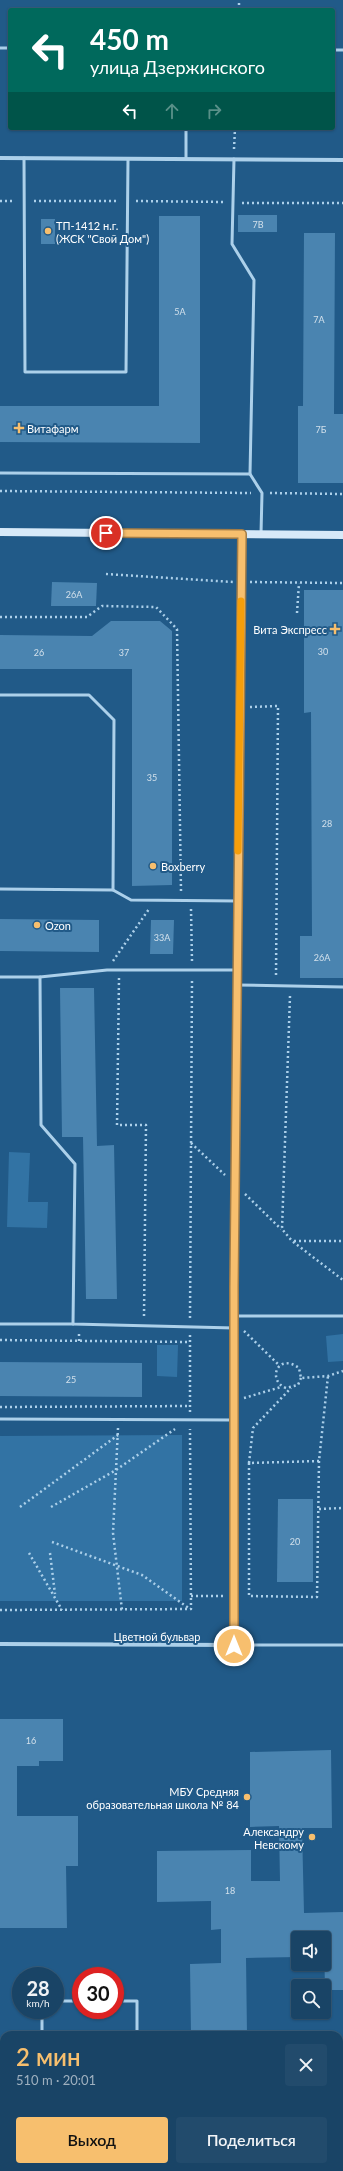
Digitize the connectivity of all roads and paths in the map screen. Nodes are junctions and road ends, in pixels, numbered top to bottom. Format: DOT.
graph roads {
  1 [pos="186,130"];
  2 [pos="235,130"];
  3 [pos="0,158"];
  4 [pos="24,158"];
  5 [pos="128,159"];
  6 [pos="186,159"];
  7 [pos="234,160"];
  8 [pos="343,160"];
  9 [pos="0,201"];
  10 [pos="24,201"];
  11 [pos="127,201"];
  12 [pos="232,202"];
  13 [pos="343,203"];
  14 [pos="0,473"];
  15 [pos="250,474"];
  16 [pos="0,491"];
  17 [pos="262,493"];
  18 [pos="343,494"];
  19 [pos="0,532"];
  20 [pos="242,534"];
  21 [pos="261,534"];
  22 [pos="343,535"];
  23 [pos="106,574"];
  24 [pos="241,582"];
  25 [pos="299,583"];
  26 [pos="343,583"];
  27 [pos="297,613"];
  28 [pos="0,617"];
  29 [pos="0,695"];
  30 [pos="240,707"];
  31 [pos="0,889"];
  32 [pos="113,890"];
  33 [pos="156,900"];
  34 [pos="181,900"];
  35 [pos="191,900"];
  36 [pos="238,901"];
  37 [pos="108,970"];
  38 [pos="192,970"];
  39 [pos="238,970"];
  40 [pos="0,977"];
  41 [pos="40,977"];
  42 [pos="119,977"];
  43 [pos="237,985"];
  44 [pos="276,985"];
  45 [pos="290,986"];
  46 [pos="343,987"];
  47 [pos="292,1241"];
  48 [pos="343,1241"];
  49 [pos="343,1280"];
  50 [pos="234,1316"];
  51 [pos="343,1316"];
  52 [pos="0,1324"];
  53 [pos="73,1324"];
  54 [pos="144,1326"];
  55 [pos="190,1327"];
  56 [pos="234,1328"];
  57 [pos="234,1333"];
  58 [pos="0,1340"];
  59 [pos="190,1342"];
  60 [pos="280,1366"];
  61 [pos="343,1371"];
  62 [pos="328,1376"];
  63 [pos="301,1378"];
  64 [pos="282,1386"];
  65 [pos="291,1388"];
  66 [pos="234,1401"];
  67 [pos="190,1406"];
  68 [pos="0,1407"];
  69 [pos="0,1418"];
  70 [pos="119,1419"];
  71 [pos="190,1419"];
  72 [pos="234,1420"];
  73 [pos="118,1435"];
  74 [pos="319,1461"];
  75 [pos="250,1462"];
  76 [pos="116,1470"];
  77 [pos="20,1507"];
  78 [pos="52,1507"];
  79 [pos="343,1508"];
  80 [pos="319,1509"];
  81 [pos="52,1542"];
  82 [pos="29,1553"];
  83 [pos="50,1553"];
  84 [pos="118,1565"];
  85 [pos="234,1595"];
  86 [pos="191,1596"];
  87 [pos="249,1596"];
  88 [pos="55,1597"];
  89 [pos="191,1609"];
  90 [pos="0,1610"];
  91 [pos="62,1610"];
  92 [pos="122,1610"];
  93 [pos="0,1644"];
  94 [pos="343,1645"];
  95 [pos="234,1646"];
  96 [pos="124,2001"];
  97 [pos="42,2019"];
  98 [pos="42,2031"];
  99 [pos="137,2031"];
  1 -- 6 [label="lane"];
  2 -- 7 [label="path"];
  3 -- 4 [label="street"];
  4 -- 5 [label="street"];
  4 -- 10 [label="lane"];
  5 -- 6 [label="street"];
  5 -- 11 [label="lane"];
  6 -- 7 [label="street"];
  7 -- 8 [label="street"];
  7 -- 12 [label="lane"];
  9 -- 10 [label="path"];
  10 -- 11 [label="path"];
  10 -- 11 [label="lane"];
  11 -- 12 [label="path"];
  12 -- 13 [label="path"];
  12 -- 15 [label="lane"];
  14 -- 15 [label="lane"];
  15 -- 17 [label="lane"];
  16 -- 17 [label="path"];
  17 -- 18 [label="path"];
  17 -- 21 [label="lane"];
  19 -- 20 [label="main road"];
  20 -- 21 [label="main road"];
  20 -- 24 [label="street"];
  21 -- 22 [label="main road"];
  23 -- 24 [label="path"];
  24 -- 25 [label="path"];
  24 -- 30 [label="street"];
  25 -- 26 [label="path"];
  25 -- 27 [label="path"];
  28 -- 34 [label="path"];
  29 -- 32 [label="lane"];
  30 -- 36 [label="street"];
  30 -- 44 [label="path"];
  31 -- 32 [label="lane"];
  32 -- 33 [label="lane"];
  33 -- 34 [label="lane"];
  33 -- 37 [label="path"];
  34 -- 35 [label="lane"];
  35 -- 36 [label="lane"];
  35 -- 38 [label="path"];
  36 -- 39 [label="street"];
  37 -- 38 [label="lane"];
  37 -- 41 [label="lane"];
  38 -- 39 [label="lane"];
  38 -- 55 [label="path"];
  39 -- 43 [label="street"];
  40 -- 41 [label="lane"];
  41 -- 53 [label="lane"];
  42 -- 54 [label="path"];
  43 -- 44 [label="lane"];
  43 -- 50 [label="street"];
  44 -- 45 [label="lane"];
  45 -- 46 [label="lane"];
  45 -- 47 [label="path"];
  47 -- 48 [label="path"];
  47 -- 49 [label="path"];
  50 -- 51 [label="lane"];
  50 -- 56 [label="street"];
  52 -- 53 [label="lane"];
  53 -- 54 [label="lane"];
  54 -- 55 [label="lane"];
  55 -- 56 [label="lane"];
  55 -- 59 [label="path"];
  56 -- 57 [label="street"];
  57 -- 60 [label="path"];
  57 -- 66 [label="street"];
  58 -- 59 [label="path"];
  59 -- 67 [label="path"];
  60 -- 63 [label="path"];
  60 -- 64 [label="path"];
  61 -- 62 [label="path"];
  62 -- 63 [label="path"];
  62 -- 74 [label="path"];
  63 -- 65 [label="path"];
  64 -- 65 [label="path"];
  64 -- 66 [label="path"];
  65 -- 75 [label="path"];
  66 -- 72 [label="street"];
  67 -- 68 [label="path"];
  67 -- 71 [label="path"];
  69 -- 70 [label="lane"];
  70 -- 71 [label="lane"];
  70 -- 73 [label="path"];
  71 -- 72 [label="lane"];
  71 -- 76 [label="path"];
  71 -- 86 [label="path"];
  72 -- 85 [label="street"];
  73 -- 76 [label="path"];
  73 -- 77 [label="path"];
  74 -- 75 [label="path"];
  74 -- 80 [label="path"];
  75 -- 87 [label="path"];
  76 -- 78 [label="path"];
  76 -- 84 [label="path"];
  79 -- 80 [label="path"];
  80 -- 87 [label="path"];
  81 -- 84 [label="path"];
  82 -- 88 [label="path"];
  83 -- 88 [label="path"];
  84 -- 89 [label="path"];
  84 -- 92 [label="path"];
  85 -- 86 [label="path"];
  85 -- 87 [label="path"];
  85 -- 95 [label="street"];
  86 -- 89 [label="path"];
  88 -- 91 [label="path"];
  89 -- 92 [label="path"];
  90 -- 91 [label="path"];
  91 -- 92 [label="path"];
  93 -- 95 [label="street, Цветной бульвар"];
  94 -- 95 [label="lane"];
  96 -- 99 [label="lane"];
  97 -- 98 [label="lane"];
}
